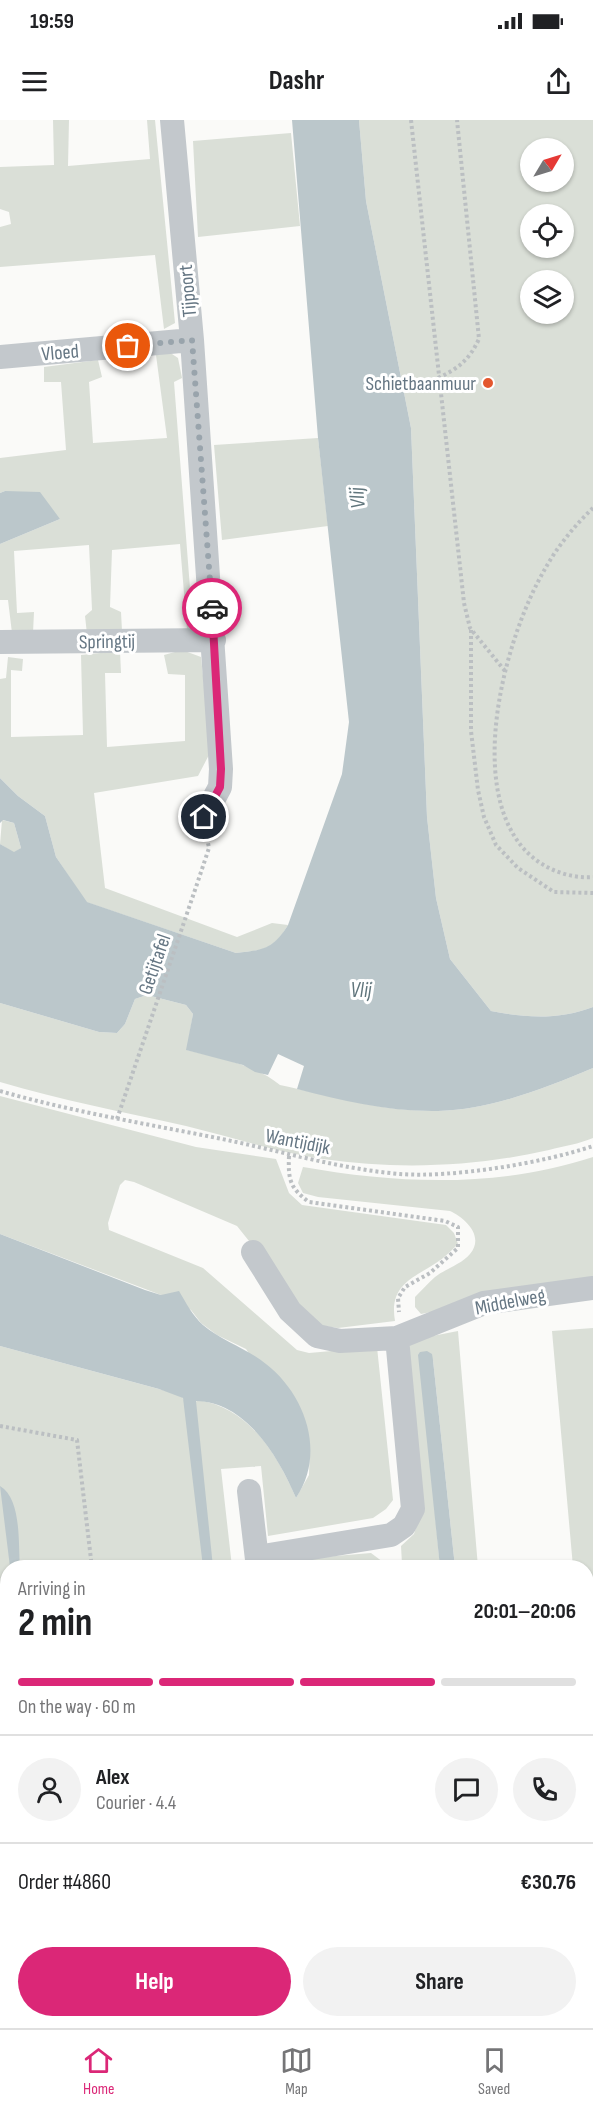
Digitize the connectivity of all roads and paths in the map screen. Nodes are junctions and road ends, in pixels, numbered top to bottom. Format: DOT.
graph roads {
  1 [pos="172,120"];
  2 [pos="411,120"];
  3 [pos="457,120"];
  4 [pos="192,340"];
  5 [pos="0,357"];
  6 [pos="438,378"];
  7 [pos="593,508"];
  8 [pos="471,629"];
  9 [pos="214,640"];
  10 [pos="0,642"];
  11 [pos="505,671"];
  12 [pos="204,817"];
  13 [pos="593,877"];
  14 [pos="593,894"];
  15 [pos="0,1091"];
  16 [pos="117,1119"];
  17 [pos="593,1146"];
  18 [pos="289,1156"];
  19 [pos="253,1252"];
  20 [pos="593,1288"];
  21 [pos="397,1338"];
  22 [pos="0,1426"];
  23 [pos="249,1491"];
  24 [pos="91,1560"];
  25 [pos="258,1560"];
  26 [pos="268,1560"];
  1 -- 4 [label="street, Tijpoort"];
  2 -- 6 [label="path"];
  3 -- 6 [label="path"];
  4 -- 5 [label="street, Vloed"];
  4 -- 9 [label="street, Tijpoort"];
  6 -- 8 [label="path"];
  7 -- 11 [label="path"];
  8 -- 11 [label="path"];
  8 -- 14 [label="path"];
  9 -- 10 [label="street, Springtij"];
  9 -- 12 [label="street, Tijpoort"];
  11 -- 13 [label="path"];
  12 -- 16 [label="path, Getijtafel"];
  15 -- 16 [label="path, Wantijdijk"];
  16 -- 18 [label="path, Wantijdijk"];
  17 -- 18 [label="path, Wantijdijk"];
  18 -- 21 [label="path"];
  19 -- 21 [label="street, Middelweg"];
  20 -- 21 [label="street, Middelweg"];
  21 -- 26 [label="street"];
  22 -- 24 [label="path"];
  23 -- 25 [label="street"];
}
